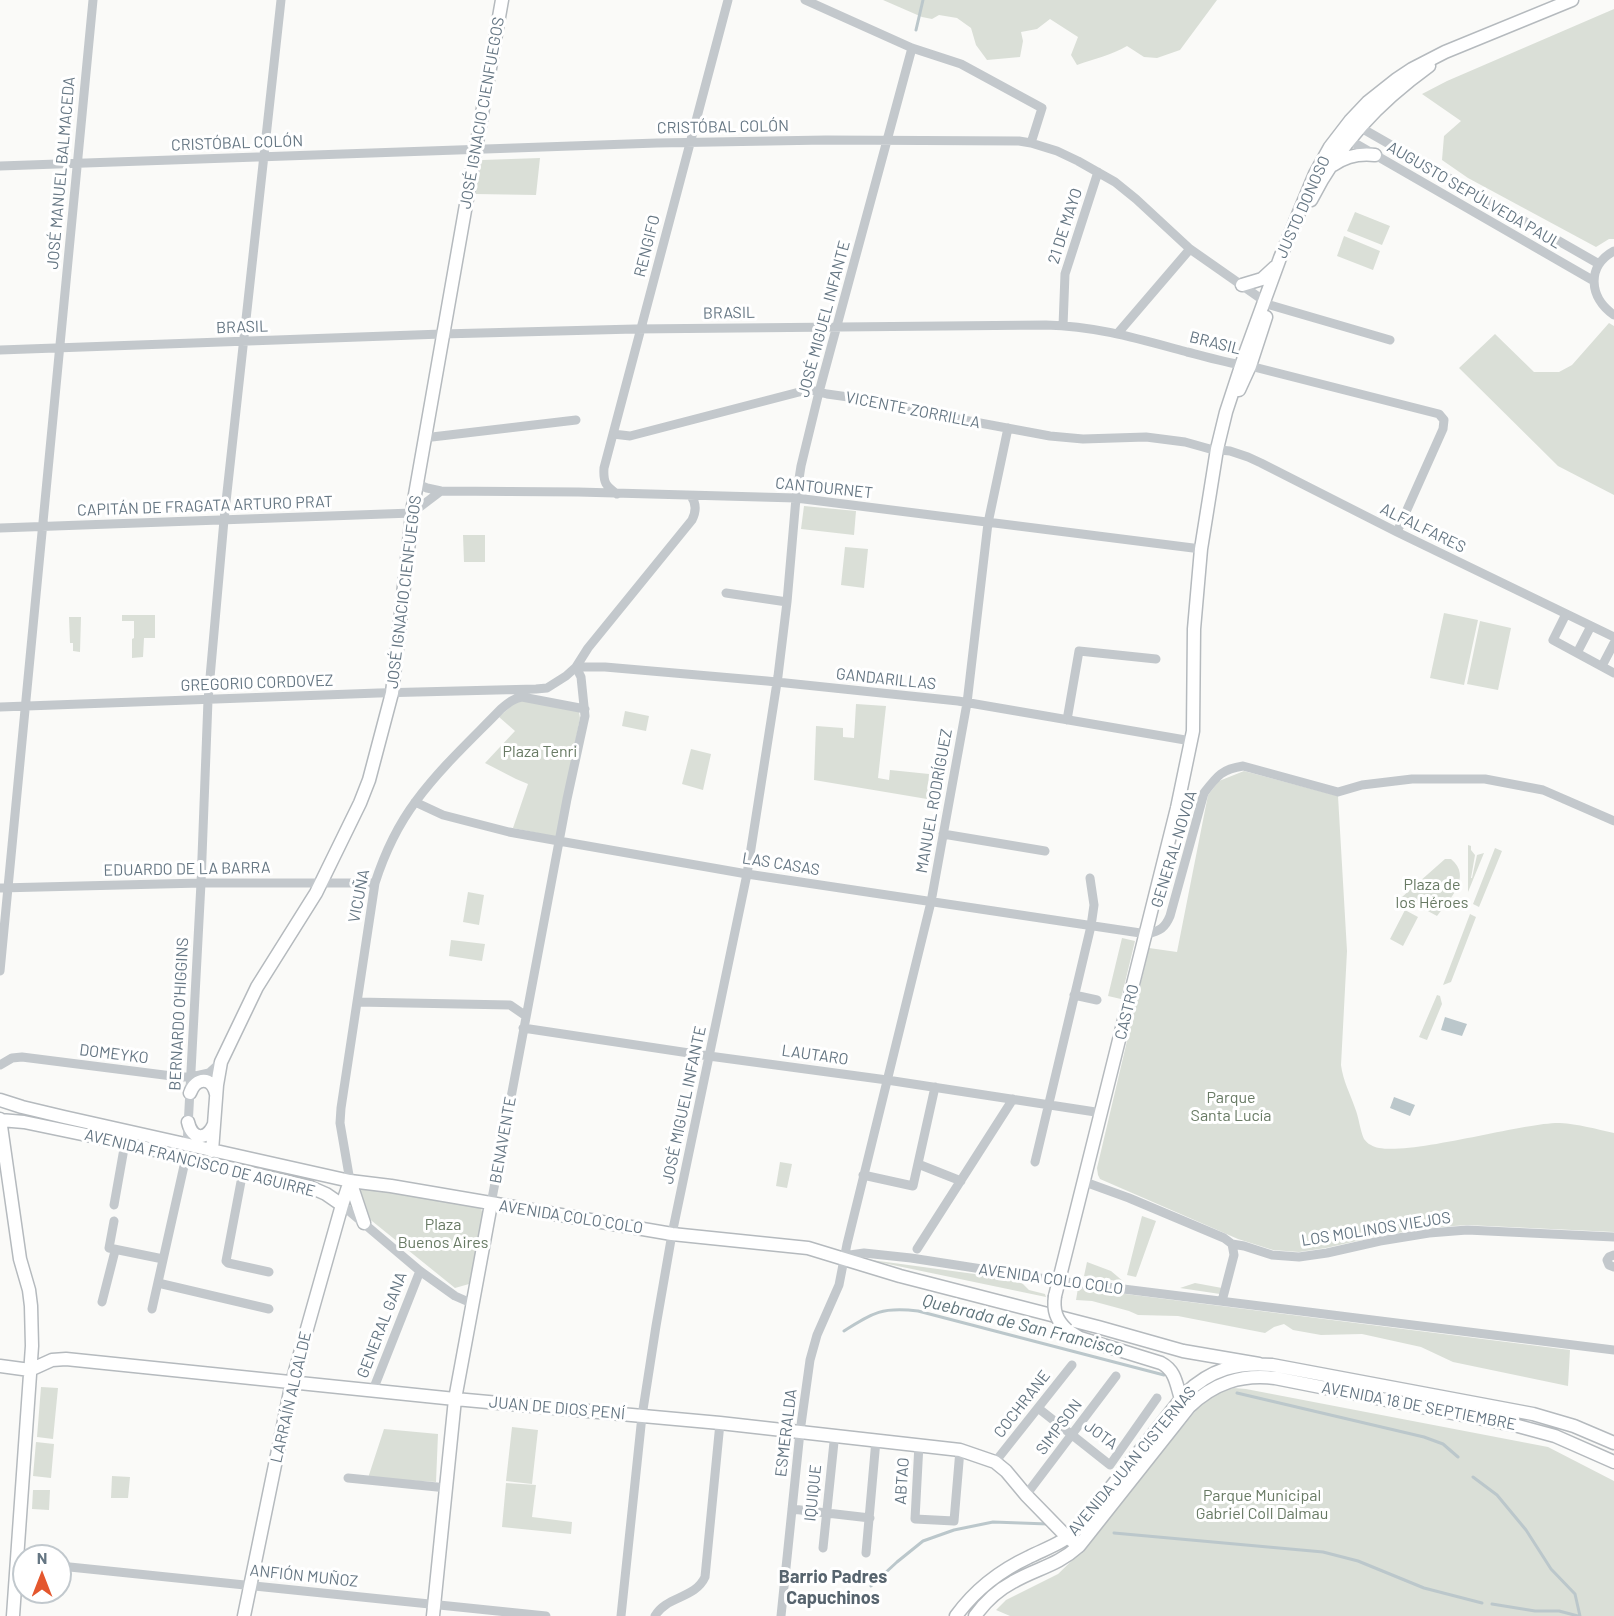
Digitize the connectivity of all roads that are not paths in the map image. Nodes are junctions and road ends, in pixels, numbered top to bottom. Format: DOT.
graph roads {
  1 [pos="93,0"];
  2 [pos="281,0"];
  3 [pos="502,0"];
  4 [pos="728,0"];
  5 [pos="805,0"];
  6 [pos="1572,0"];
  7 [pos="912,48"];
  8 [pos="1355,124"];
  9 [pos="1344,137"];
  10 [pos="888,141"];
  11 [pos="689,142"];
  12 [pos="1031,143"];
  13 [pos="475,149"];
  14 [pos="1375,155"];
  15 [pos="263,157"];
  16 [pos="77,163"];
  17 [pos="0,166"];
  18 [pos="1430,167"];
  19 [pos="1328,170"];
  20 [pos="1098,171"];
  21 [pos="1422,182"];
  22 [pos="1190,249"];
  23 [pos="1614,251"];
  24 [pos="1280,258"];
  25 [pos="1599,264"];
  26 [pos="1594,281"];
  27 [pos="1242,285"];
  28 [pos="1267,302"];
  29 [pos="1614,315"];
  30 [pos="1063,326"];
  31 [pos="837,327"];
  32 [pos="641,329"];
  33 [pos="1118,333"];
  34 [pos="442,334"];
  35 [pos="1390,340"];
  36 [pos="244,342"];
  37 [pos="60,349"];
  38 [pos="0,350"];
  39 [pos="1246,366"];
  40 [pos="819,392"];
  41 [pos="576,420"];
  42 [pos="1008,428"];
  43 [pos="613,434"];
  44 [pos="432,437"];
  45 [pos="1217,449"];
  46 [pos="417,484"];
  47 [pos="441,491"];
  48 [pos="617,494"];
  49 [pos="692,496"];
  50 [pos="796,498"];
  51 [pos="412,513"];
  52 [pos="224,520"];
  53 [pos="988,523"];
  54 [pos="42,527"];
  55 [pos="0,528"];
  56 [pos="1397,532"];
  57 [pos="1201,549"];
  58 [pos="726,593"];
  59 [pos="787,602"];
  60 [pos="1566,614"];
  61 [pos="1591,626"];
  62 [pos="1614,637"];
  63 [pos="1614,643"];
  64 [pos="1578,653"];
  65 [pos="1156,659"];
  66 [pos="1602,666"];
  67 [pos="576,667"];
  68 [pos="1614,673"];
  69 [pos="776,683"];
  70 [pos="496,690"];
  71 [pos="392,693"];
  72 [pos="208,700"];
  73 [pos="967,702"];
  74 [pos="26,706"];
  75 [pos="0,707"];
  76 [pos="501,709"];
  77 [pos="585,709"];
  78 [pos="1067,720"];
  79 [pos="1191,741"];
  80 [pos="415,802"];
  81 [pos="1614,821"];
  82 [pos="943,834"];
  83 [pos="560,841"];
  84 [pos="1046,851"];
  85 [pos="747,874"];
  86 [pos="1090,878"];
  87 [pos="201,883"];
  88 [pos="321,883"];
  89 [pos="375,883"];
  90 [pos="4,888"];
  91 [pos="931,902"];
  92 [pos="1091,926"];
  93 [pos="1147,934"];
  94 [pos="0,971"];
  95 [pos="1074,995"];
  96 [pos="1097,1000"];
  97 [pos="357,1002"];
  98 [pos="526,1016"];
  99 [pos="523,1028"];
  100 [pos="709,1056"];
  101 [pos="221,1062"];
  102 [pos="0,1065"];
  103 [pos="191,1077"];
  104 [pos="887,1080"];
  105 [pos="935,1087"];
  106 [pos="190,1093"];
  107 [pos="217,1095"];
  108 [pos="1013,1099"];
  109 [pos="0,1100"];
  110 [pos="1048,1105"];
  111 [pos="1102,1113"];
  112 [pos="0,1120"];
  113 [pos="188,1122"];
  114 [pos="214,1124"];
  115 [pos="125,1143"];
  116 [pos="212,1151"];
  117 [pos="190,1154"];
  118 [pos="1035,1162"];
  119 [pos="918,1164"];
  120 [pos="243,1171"];
  121 [pos="863,1175"];
  122 [pos="350,1181"];
  123 [pos="961,1181"];
  124 [pos="1085,1182"];
  125 [pos="491,1204"];
  126 [pos="114,1205"];
  127 [pos="342,1205"];
  128 [pos="114,1221"];
  129 [pos="364,1223"];
  130 [pos="672,1234"];
  131 [pos="1614,1237"];
  132 [pos="1232,1244"];
  133 [pos="917,1249"];
  134 [pos="115,1251"];
  135 [pos="1614,1256"];
  136 [pos="844,1258"];
  137 [pos="163,1259"];
  138 [pos="1614,1267"];
  139 [pos="420,1270"];
  140 [pos="269,1272"];
  141 [pos="1059,1281"];
  142 [pos="158,1283"];
  143 [pos="1222,1301"];
  144 [pos="102,1302"];
  145 [pos="471,1303"];
  146 [pos="152,1309"];
  147 [pos="269,1309"];
  148 [pos="1118,1349"];
  149 [pos="1614,1350"];
  150 [pos="1183,1351"];
  151 [pos="1259,1364"];
  152 [pos="1072,1365"];
  153 [pos="0,1366"];
  154 [pos="30,1370"];
  155 [pos="1116,1376"];
  156 [pos="292,1382"];
  157 [pos="1219,1385"];
  158 [pos="373,1390"];
  159 [pos="1157,1398"];
  160 [pos="455,1399"];
  161 [pos="1181,1399"];
  162 [pos="1038,1408"];
  163 [pos="642,1416"];
  164 [pos="720,1423"];
  165 [pos="801,1432"];
  166 [pos="1072,1434"];
  167 [pos="876,1440"];
  168 [pos="834,1442"];
  169 [pos="1614,1443"];
  170 [pos="919,1444"];
  171 [pos="960,1450"];
  172 [pos="995,1462"];
  173 [pos="1614,1462"];
  174 [pos="348,1478"];
  175 [pos="447,1488"];
  176 [pos="1026,1496"];
  177 [pos="792,1509"];
  178 [pos="826,1513"];
  179 [pos="870,1518"];
  180 [pos="1068,1538"];
  181 [pos="21,1544"];
  182 [pos="1079,1546"];
  183 [pos="823,1548"];
  184 [pos="866,1553"];
  185 [pos="72,1567"];
  186 [pos="250,1586"];
  187 [pos="245,1610"];
  188 [pos="433,1610"];
  189 [pos="240,1616"];
  190 [pos="546,1616"];
  191 [pos="621,1616"];
  192 [pos="655,1616"];
  193 [pos="781,1616"];
  194 [pos="956,1616"];
  195 [pos="975,1616"];
  1 -- 16 [label="street, JOSÉ MANUEL BALMACEDA"];
  2 -- 15 [label="street"];
  3 -- 13 [label="main road, JOSÉ IGNACIO CIENFUEGOS"];
  4 -- 11 [label="street, RENGIFO"];
  5 -- 7 [label="street"];
  6 -- 8 [label="main road, JUSTO DONOSO"];
  7 -- 10 [label="street, JOSÉ MIGUEL INFANTE"];
  7 -- 12 [label="street"];
  8 -- 9 [label="main road, JUSTO DONOSO"];
  8 -- 18 [label="street, AUGUSTO SEPÚLVEDA PAUL"];
  9 -- 14 [label="street, AUGUSTO SEPÚLVEDA PAUL"];
  9 -- 19 [label="main road, JUSTO DONOSO"];
  9 -- 24 [label="main road, JUSTO DONOSO"];
  10 -- 11 [label="street, CRISTÓBAL COLÓN"];
  10 -- 12 [label="street, CRISTÓBAL COLÓN"];
  10 -- 31 [label="street, JOSÉ MIGUEL INFANTE"];
  11 -- 13 [label="street, CRISTÓBAL COLÓN"];
  11 -- 32 [label="street, RENGIFO"];
  12 -- 20 [label="street, CRISTÓBAL COLÓN"];
  13 -- 15 [label="street, CRISTÓBAL COLÓN"];
  13 -- 34 [label="main road, JOSÉ IGNACIO CIENFUEGOS"];
  14 -- 19 [label="main road"];
  14 -- 21 [label="street, AUGUSTO SEPÚLVEDA PAUL"];
  15 -- 16 [label="street, CRISTÓBAL COLÓN"];
  15 -- 36 [label="street"];
  16 -- 17 [label="street, CRISTÓBAL COLÓN"];
  16 -- 37 [label="street, JOSÉ MANUEL BALMACEDA"];
  18 -- 21 [label="street"];
  18 -- 25 [label="street, AUGUSTO SEPÚLVEDA PAUL"];
  19 -- 28 [label="main road, JUSTO DONOSO"];
  20 -- 22 [label="street, CRISTÓBAL COLÓN"];
  20 -- 30 [label="street, 21 DE MAYO"];
  21 -- 26 [label="street, AUGUSTO SEPÚLVEDA PAUL"];
  22 -- 27 [label="street, CRISTÓBAL COLÓN"];
  22 -- 33 [label="street"];
  23 -- 25 [label="street"];
  24 -- 27 [label="main road"];
  24 -- 28 [label="main road, JUSTO DONOSO"];
  25 -- 26 [label="street"];
  26 -- 29 [label="street"];
  27 -- 28 [label="street, CRISTÓBAL COLÓN"];
  28 -- 35 [label="street, CRISTÓBAL COLÓN"];
  28 -- 39 [label="main road, JUSTO DONOSO"];
  30 -- 31 [label="street, BRASIL"];
  30 -- 33 [label="street, BRASIL"];
  31 -- 32 [label="street, BRASIL"];
  31 -- 40 [label="street, JOSÉ MIGUEL INFANTE"];
  32 -- 34 [label="street, BRASIL"];
  32 -- 43 [label="street, RENGIFO"];
  33 -- 39 [label="street, BRASIL"];
  34 -- 36 [label="street, BRASIL"];
  34 -- 46 [label="main road, JOSÉ IGNACIO CIENFUEGOS"];
  36 -- 37 [label="street, BRASIL"];
  36 -- 52 [label="street"];
  37 -- 38 [label="street, BRASIL"];
  37 -- 54 [label="street, JOSÉ MANUEL BALMACEDA"];
  39 -- 45 [label="main road, JUSTO DONOSO"];
  39 -- 56 [label="street, BRASIL"];
  40 -- 42 [label="street, VICENTE ZORRILLA"];
  40 -- 43 [label="street, VICENTE ZORRILLA"];
  40 -- 50 [label="street, JOSÉ MIGUEL INFANTE"];
  41 -- 44 [label="street"];
  42 -- 45 [label="street, VICENTE ZORRILLA"];
  42 -- 53 [label="street, MANUEL RODRÍGUEZ"];
  43 -- 48 [label="street, RENGIFO"];
  45 -- 56 [label="street, ALFALFARES"];
  45 -- 57 [label="main road, JUSTO DONOSO"];
  46 -- 47 [label="street, CANTOURNET"];
  46 -- 51 [label="main road, JOSÉ IGNACIO CIENFUEGOS"];
  47 -- 48 [label="street, CANTOURNET"];
  47 -- 51 [label="street"];
  48 -- 49 [label="street, CANTOURNET"];
  49 -- 50 [label="street, CANTOURNET"];
  49 -- 67 [label="street"];
  50 -- 53 [label="street, CANTOURNET"];
  50 -- 59 [label="street, JOSÉ MIGUEL INFANTE"];
  51 -- 52 [label="street, CAPITÁN DE FRAGATA ARTURO PRAT"];
  51 -- 71 [label="main road, JOSÉ IGNACIO CIENFUEGOS"];
  52 -- 54 [label="street, CAPITÁN DE FRAGATA ARTURO PRAT"];
  52 -- 72 [label="street, BERNARDO O'HIGGINS"];
  53 -- 57 [label="street, CANTOURNET"];
  53 -- 73 [label="street, MANUEL RODRÍGUEZ"];
  54 -- 55 [label="street, CAPITÁN DE FRAGATA ARTURO PRAT"];
  54 -- 74 [label="street"];
  56 -- 60 [label="street, ALFALFARES"];
  57 -- 79 [label="main road, JUSTO DONOSO"];
  58 -- 59 [label="street"];
  59 -- 69 [label="street, JOSÉ MIGUEL INFANTE"];
  60 -- 61 [label="street, ALFALFARES"];
  60 -- 64 [label="street"];
  61 -- 62 [label="street, ALFALFARES"];
  61 -- 64 [label="street"];
  63 -- 66 [label="street"];
  64 -- 66 [label="street"];
  65 -- 78 [label="street"];
  66 -- 68 [label="street"];
  67 -- 69 [label="street, GANDARILLAS"];
  67 -- 70 [label="street, GREGORIO CORDOVEZ"];
  67 -- 77 [label="street, BENAVENTE"];
  69 -- 73 [label="street, GANDARILLAS"];
  69 -- 85 [label="street, JOSÉ MIGUEL INFANTE"];
  70 -- 71 [label="street, GREGORIO CORDOVEZ"];
  70 -- 76 [label="street"];
  71 -- 72 [label="street, GREGORIO CORDOVEZ"];
  71 -- 88 [label="main road, JOSÉ IGNACIO CIENFUEGOS"];
  72 -- 74 [label="street, GREGORIO CORDOVEZ"];
  72 -- 87 [label="street, BERNARDO O'HIGGINS"];
  73 -- 78 [label="street, GANDARILLAS"];
  73 -- 82 [label="street, MANUEL RODRÍGUEZ"];
  74 -- 75 [label="street, GREGORIO CORDOVEZ"];
  74 -- 90 [label="street"];
  76 -- 77 [label="street, VICUÑA"];
  76 -- 80 [label="street, VICUÑA"];
  77 -- 83 [label="street, BENAVENTE"];
  78 -- 79 [label="street, GANDARILLAS"];
  79 -- 93 [label="main road, CASTRO"];
  80 -- 83 [label="street, LAS CASAS"];
  80 -- 89 [label="street, VICUÑA"];
  81 -- 93 [label="street, GENERAL NOVOA"];
  82 -- 84 [label="street"];
  82 -- 91 [label="street, MANUEL RODRÍGUEZ"];
  83 -- 85 [label="street, LAS CASAS"];
  83 -- 98 [label="street, BENAVENTE"];
  85 -- 91 [label="street, LAS CASAS"];
  85 -- 100 [label="street, JOSÉ MIGUEL INFANTE"];
  86 -- 92 [label="street"];
  87 -- 88 [label="street, EDUARDO DE LA BARRA"];
  87 -- 90 [label="street, EDUARDO DE LA BARRA"];
  87 -- 103 [label="street, BERNARDO O'HIGGINS"];
  88 -- 89 [label="street, EDUARDO DE LA BARRA"];
  88 -- 101 [label="main road, JOSÉ IGNACIO CIENFUEGOS"];
  89 -- 97 [label="street, VICUÑA"];
  90 -- 94 [label="street"];
  91 -- 92 [label="street, LAS CASAS"];
  91 -- 104 [label="street, MANUEL RODRÍGUEZ"];
  92 -- 93 [label="street, LAS CASAS"];
  92 -- 95 [label="street"];
  93 -- 111 [label="main road, CASTRO"];
  95 -- 96 [label="street"];
  95 -- 110 [label="street"];
  97 -- 98 [label="street"];
  97 -- 122 [label="street, VICUÑA"];
  98 -- 99 [label="street, BENAVENTE"];
  99 -- 100 [label="street, LAUTARO"];
  99 -- 125 [label="street, BENAVENTE"];
  100 -- 104 [label="street, LAUTARO"];
  100 -- 130 [label="street, JOSÉ MIGUEL INFANTE"];
  101 -- 103 [label="street, DOMEYKO"];
  101 -- 107 [label="main road, JOSÉ IGNACIO CIENFUEGOS"];
  102 -- 103 [label="street, DOMEYKO"];
  103 -- 106 [label="street, BERNARDO O'HIGGINS"];
  104 -- 105 [label="street, LAUTARO"];
  104 -- 121 [label="street, MANUEL RODRÍGUEZ"];
  105 -- 108 [label="street, LAUTARO"];
  105 -- 119 [label="street"];
  106 -- 107 [label="main road"];
  106 -- 113 [label="street, BERNARDO O'HIGGINS"];
  107 -- 114 [label="main road, JOSÉ IGNACIO CIENFUEGOS"];
  108 -- 110 [label="street, LAUTARO"];
  108 -- 123 [label="street"];
  109 -- 117 [label="main road, AVENIDA FRANCISCO DE AGUIRRE"];
  110 -- 111 [label="street, LAUTARO"];
  110 -- 118 [label="street"];
  111 -- 124 [label="main road, CASTRO"];
  112 -- 115 [label="main road, AVENIDA FRANCISCO DE AGUIRRE"];
  112 -- 154 [label="main road"];
  113 -- 114 [label="main road"];
  113 -- 117 [label="street, BERNARDO O'HIGGINS"];
  114 -- 116 [label="main road, JOSÉ IGNACIO CIENFUEGOS"];
  115 -- 117 [label="main road, AVENIDA FRANCISCO DE AGUIRRE"];
  115 -- 126 [label="street"];
  116 -- 117 [label="main road"];
  116 -- 122 [label="main road, AVENIDA FRANCISCO DE AGUIRRE"];
  117 -- 120 [label="main road, AVENIDA FRANCISCO DE AGUIRRE"];
  117 -- 137 [label="street, BERNARDO O'HIGGINS"];
  119 -- 121 [label="street"];
  119 -- 123 [label="street"];
  120 -- 127 [label="main road, AVENIDA FRANCISCO DE AGUIRRE"];
  120 -- 140 [label="street"];
  121 -- 136 [label="street, MANUEL RODRÍGUEZ"];
  122 -- 125 [label="main road, AVENIDA FRANCISCO DE AGUIRRE"];
  122 -- 127 [label="main road, LARRAÍN ALCALDE"];
  122 -- 129 [label="main road"];
  123 -- 133 [label="street"];
  124 -- 132 [label="street, LOS MOLINOS VIEJOS"];
  124 -- 141 [label="main road, CASTRO"];
  125 -- 130 [label="main road, AVENIDA COLO COLO"];
  125 -- 145 [label="main road, BENAVENTE"];
  127 -- 129 [label="street, AVENIDA FRANCISCO DE AGUIRRE"];
  127 -- 156 [label="main road, LARRAÍN ALCALDE"];
  128 -- 134 [label="street"];
  129 -- 139 [label="street, AVENIDA FRANCISCO DE AGUIRRE"];
  130 -- 136 [label="main road, AVENIDA COLO COLO"];
  130 -- 163 [label="street, JOSÉ MIGUEL INFANTE"];
  131 -- 132 [label="street, LOS MOLINOS VIEJOS"];
  132 -- 143 [label="street"];
  134 -- 137 [label="street"];
  134 -- 144 [label="street"];
  135 -- 138 [label="street"];
  136 -- 141 [label="street, AVENIDA COLO COLO"];
  136 -- 150 [label="main road"];
  136 -- 165 [label="street, ESMERALDA"];
  137 -- 142 [label="street, BERNARDO O'HIGGINS"];
  139 -- 145 [label="street, AVENIDA FRANCISCO DE AGUIRRE"];
  139 -- 158 [label="street, GENERAL GANA"];
  141 -- 143 [label="street, AVENIDA COLO COLO"];
  141 -- 148 [label="main road, CASTRO, bridge"];
  142 -- 146 [label="street, BERNARDO O'HIGGINS"];
  142 -- 147 [label="street"];
  143 -- 149 [label="street, AVENIDA COLO COLO"];
  145 -- 160 [label="main road, BENAVENTE"];
  148 -- 150 [label="main road"];
  148 -- 161 [label="main road"];
  150 -- 151 [label="main road"];
  151 -- 161 [label="main road, AVENIDA JUAN CISTERNAS"];
  151 -- 169 [label="main road, AVENIDA 18 DE SEPTIEMBRE"];
  152 -- 162 [label="street, COCHRANE"];
  153 -- 154 [label="main road, JUAN DE DIOS PENÍ"];
  154 -- 156 [label="main road, JUAN DE DIOS PENÍ"];
  154 -- 181 [label="main road"];
  155 -- 166 [label="street, SIMPSON"];
  156 -- 158 [label="main road, JUAN DE DIOS PENÍ"];
  156 -- 186 [label="main road, LARRAÍN ALCALDE"];
  157 -- 173 [label="main road, AVENIDA 18 DE SEPTIEMBRE"];
  157 -- 182 [label="main road, AVENIDA JUAN CISTERNAS"];
  158 -- 160 [label="main road, JUAN DE DIOS PENÍ"];
  159 -- 166 [label="street, JOTA"];
  160 -- 163 [label="main road, JUAN DE DIOS PENÍ"];
  160 -- 175 [label="main road, BENAVENTE"];
  161 -- 180 [label="main road, AVENIDA JUAN CISTERNAS"];
  162 -- 166 [label="street, JOTA"];
  162 -- 172 [label="street, COCHRANE"];
  163 -- 164 [label="main road, JUAN DE DIOS PENÍ"];
  163 -- 191 [label="street, JOSÉ MIGUEL INFANTE"];
  164 -- 165 [label="main road, JUAN DE DIOS PENÍ"];
  164 -- 192 [label="street"];
  165 -- 167 [label="main road, JUAN DE DIOS PENÍ"];
  165 -- 177 [label="street, ESMERALDA"];
  166 -- 176 [label="street, SIMPSON"];
  167 -- 170 [label="main road, JUAN DE DIOS PENÍ"];
  167 -- 179 [label="street"];
  168 -- 178 [label="street, IQUIQUE"];
  170 -- 171 [label="main road, JUAN DE DIOS PENÍ"];
  170 -- 171 [label="street, ABTAO"];
  171 -- 172 [label="main road, JUAN DE DIOS PENÍ"];
  172 -- 176 [label="main road, JUAN DE DIOS PENÍ"];
  174 -- 175 [label="street"];
  175 -- 188 [label="main road, BENAVENTE"];
  176 -- 180 [label="main road, JUAN DE DIOS PENÍ"];
  177 -- 178 [label="street"];
  177 -- 193 [label="street, ESMERALDA"];
  178 -- 179 [label="street"];
  178 -- 183 [label="street, IQUIQUE"];
  179 -- 184 [label="street"];
  180 -- 182 [label="main road, JUAN DE DIOS PENÍ"];
  180 -- 194 [label="main road, AVENIDA JUAN CISTERNAS"];
  182 -- 195 [label="main road, AVENIDA JUAN CISTERNAS"];
  185 -- 186 [label="street, ANFIÓN MUÑOZ"];
  186 -- 187 [label="main road, LARRAÍN ALCALDE"];
  186 -- 188 [label="street, ANFIÓN MUÑOZ"];
  187 -- 189 [label="main road, LARRAÍN ALCALDE"];
  188 -- 190 [label="street, ANFIÓN MUÑOZ"];
}
